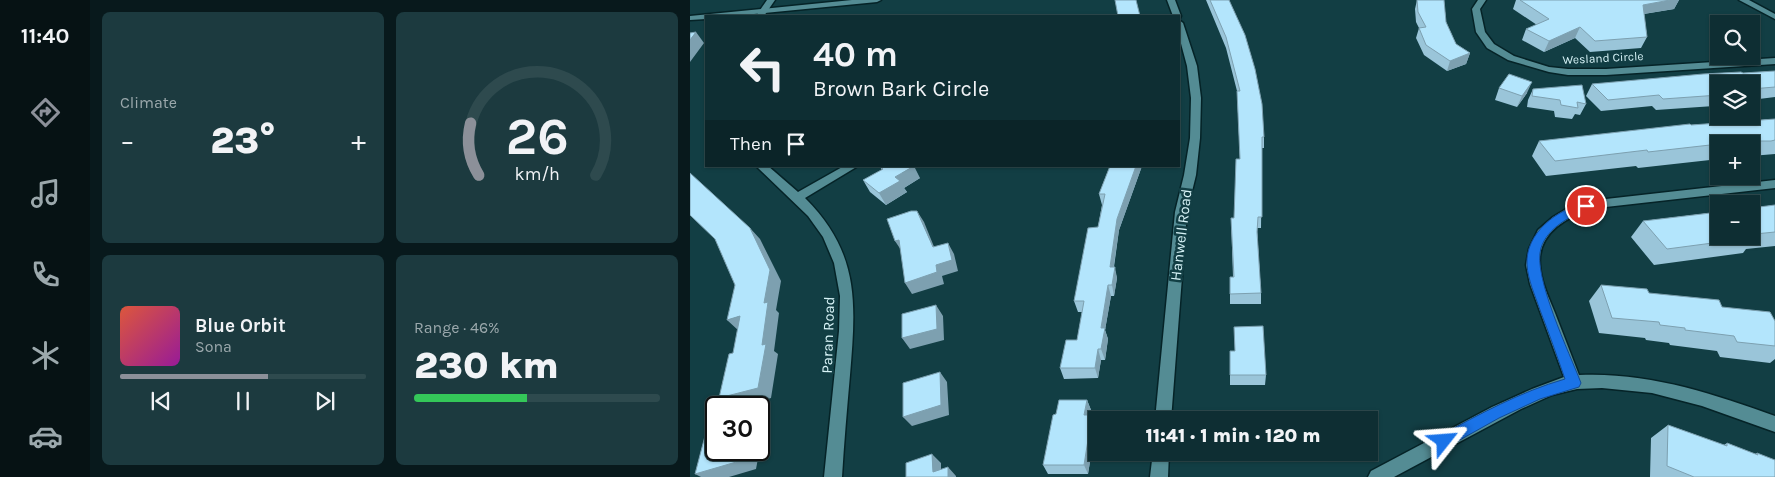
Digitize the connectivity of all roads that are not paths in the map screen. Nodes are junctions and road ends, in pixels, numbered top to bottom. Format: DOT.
graph roads {
  1 [pos="771,0"];
  2 [pos="877,0"];
  3 [pos="1171,0"];
  4 [pos="1482,0"];
  5 [pos="1743,0"];
  6 [pos="762,14"];
  7 [pos="736,15"];
  8 [pos="1176,15"];
  9 [pos="705,17"];
  10 [pos="690,18"];
  11 [pos="1775,18"];
  12 [pos="1180,26"];
  13 [pos="1775,61"];
  14 [pos="762,167"];
  15 [pos="851,167"];
  16 [pos="1775,184"];
  17 [pos="798,197"];
  18 [pos="1574,383"];
  19 [pos="1164,411"];
  20 [pos="1775,424"];
  21 [pos="1160,461"];
  22 [pos="833,477"];
  23 [pos="1158,477"];
  24 [pos="1377,477"];
  1 -- 6 [label="street"];
  2 -- 6 [label="street"];
  3 -- 8 [label="street"];
  4 -- 13 [label="street, Wesland Circle"];
  5 -- 11 [label="street"];
  6 -- 7 [label="street"];
  9 -- 10 [label="street"];
  12 -- 19 [label="street, Hanwell Road"];
  14 -- 17 [label="street, Paran Road"];
  15 -- 17 [label="street"];
  16 -- 18 [label="street"];
  17 -- 22 [label="street, Paran Road"];
  18 -- 20 [label="street"];
  18 -- 24 [label="street"];
  21 -- 23 [label="street"];
}
